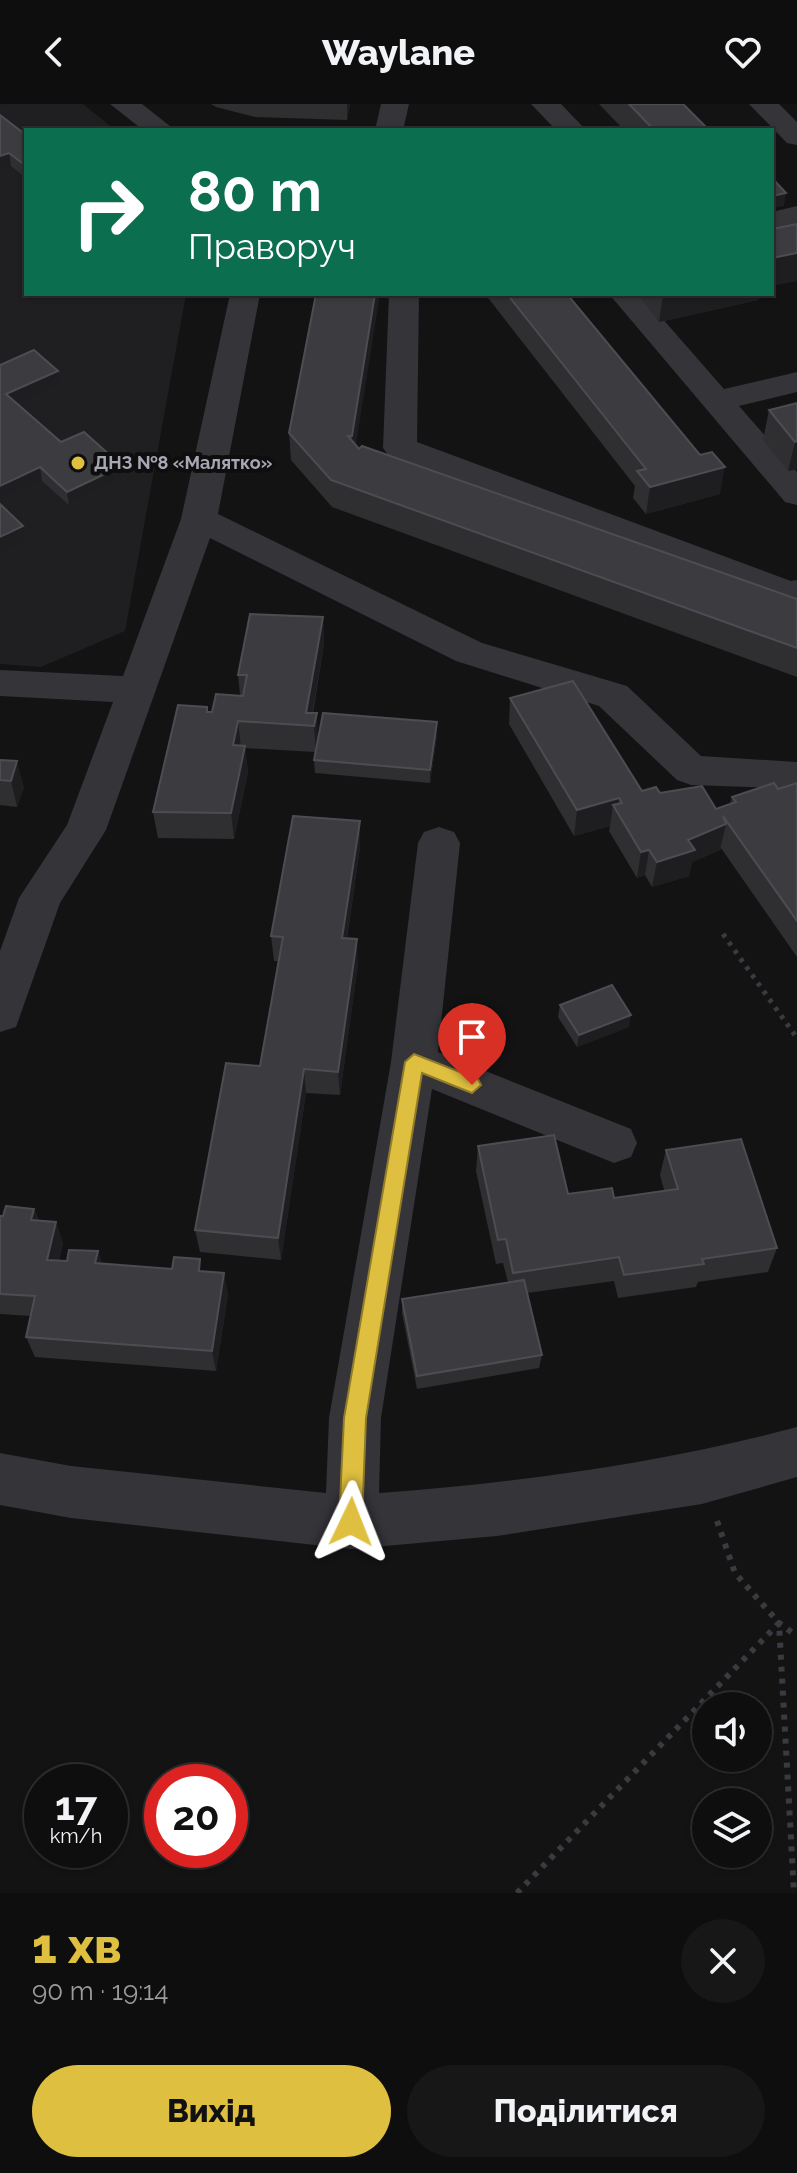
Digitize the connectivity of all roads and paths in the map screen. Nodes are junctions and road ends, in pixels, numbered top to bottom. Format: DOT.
graph roads {
  1 [pos="124,104"];
  2 [pos="395,104"];
  3 [pos="545,104"];
  4 [pos="763,104"];
  5 [pos="165,128"];
  6 [pos="389,128"];
  7 [pos="570,128"];
  8 [pos="797,137"];
  9 [pos="797,215"];
  10 [pos="774,221"];
  11 [pos="245,296"];
  12 [pos="404,296"];
  13 [pos="626,296"];
  14 [pos="797,382"];
  15 [pos="717,401"];
  16 [pos="797,494"];
  17 [pos="199,519"];
  18 [pos="797,592"];
  19 [pos="0,683"];
  20 [pos="135,690"];
  21 [pos="797,782"];
  22 [pos="439,843"];
  23 [pos="723,934"];
  24 [pos="0,1014"];
  25 [pos="797,1038"];
  26 [pos="414,1062"];
  27 [pos="614,1143"];
  28 [pos="797,1452"];
  29 [pos="702,1478"];
  30 [pos="0,1479"];
  31 [pos="351,1522"];
  32 [pos="779,1623"];
  33 [pos="797,1636"];
  34 [pos="517,1893"];
  35 [pos="794,1893"];
  1 -- 5 [label="street"];
  2 -- 6 [label="street"];
  3 -- 7 [label="street"];
  4 -- 8 [label="street"];
  9 -- 10 [label="street"];
  11 -- 17 [label="street"];
  12 -- 18 [label="street"];
  13 -- 15 [label="street"];
  14 -- 15 [label="street"];
  15 -- 16 [label="street"];
  17 -- 20 [label="street"];
  17 -- 21 [label="street"];
  19 -- 20 [label="street"];
  20 -- 24 [label="street"];
  22 -- 26 [label="street"];
  23 -- 25 [label="path"];
  26 -- 27 [label="street"];
  26 -- 31 [label="street"];
  28 -- 29 [label="street"];
  29 -- 31 [label="street"];
  29 -- 32 [label="path"];
  30 -- 31 [label="street"];
  32 -- 33 [label="path"];
  32 -- 34 [label="path"];
  32 -- 35 [label="path"];
}
